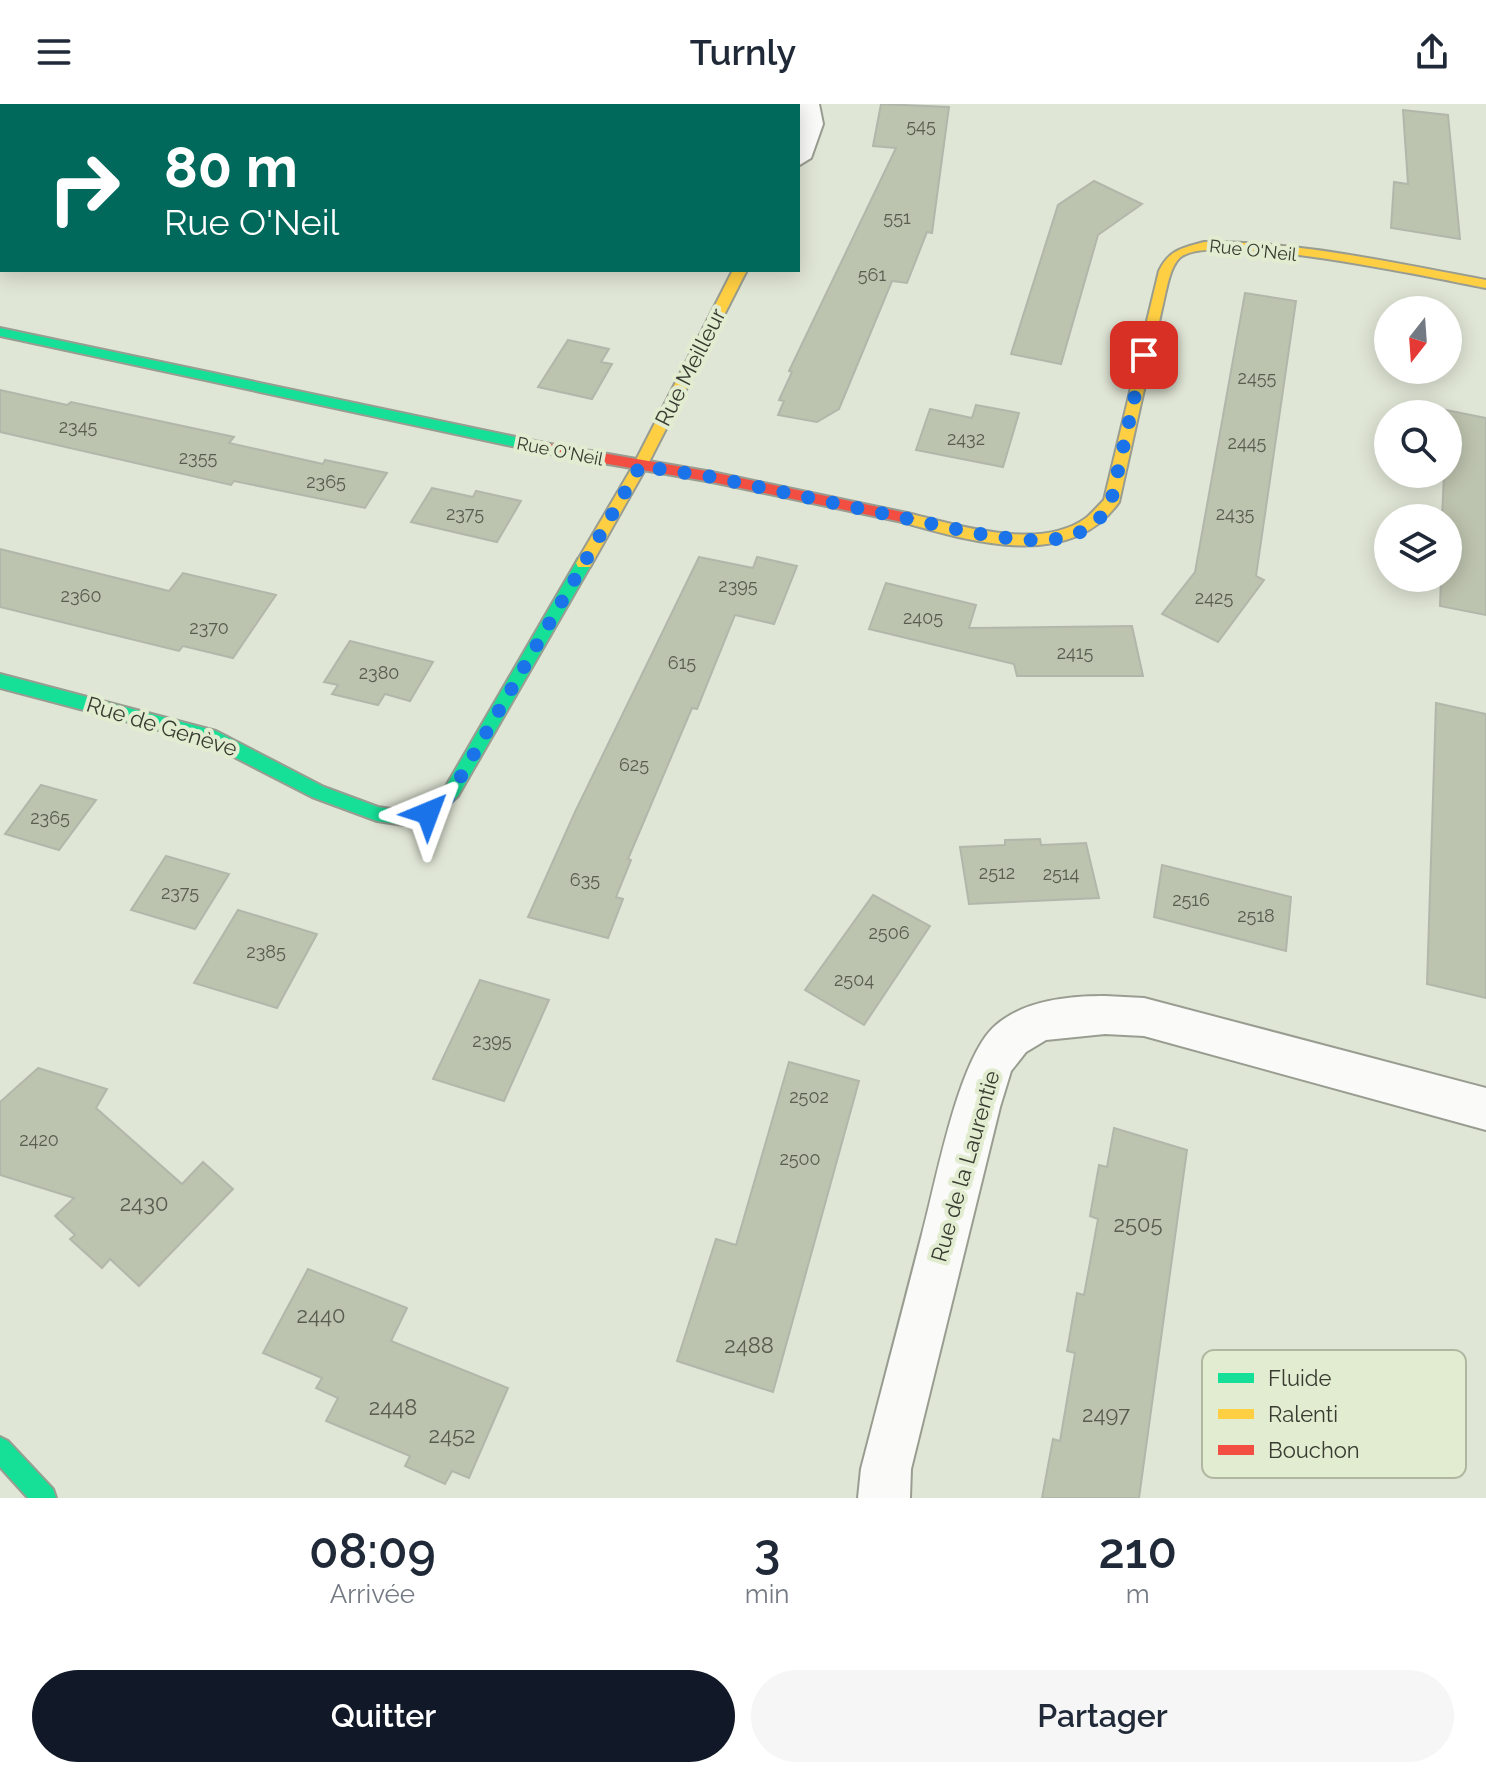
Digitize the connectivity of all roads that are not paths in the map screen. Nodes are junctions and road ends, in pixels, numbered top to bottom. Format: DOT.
graph roads {
  1 [pos="807,104"];
  2 [pos="800,152"];
  3 [pos="739,272"];
  4 [pos="1486,284"];
  5 [pos="0,332"];
  6 [pos="640,466"];
  7 [pos="0,681"];
  8 [pos="407,818"];
  9 [pos="1486,1109"];
  10 [pos="0,1449"];
  11 [pos="44,1498"];
  12 [pos="884,1498"];
  1 -- 2 [label="street"];
  3 -- 6 [label="street, Rue Meilleur"];
  4 -- 6 [label="street, Rue O'Neil"];
  5 -- 6 [label="street, Rue O'Neil"];
  6 -- 8 [label="street, Rue Meilleur"];
  7 -- 8 [label="street, Rue de Genève"];
  9 -- 12 [label="street, Rue de la Laurentie"];
  10 -- 11 [label="street"];
}
